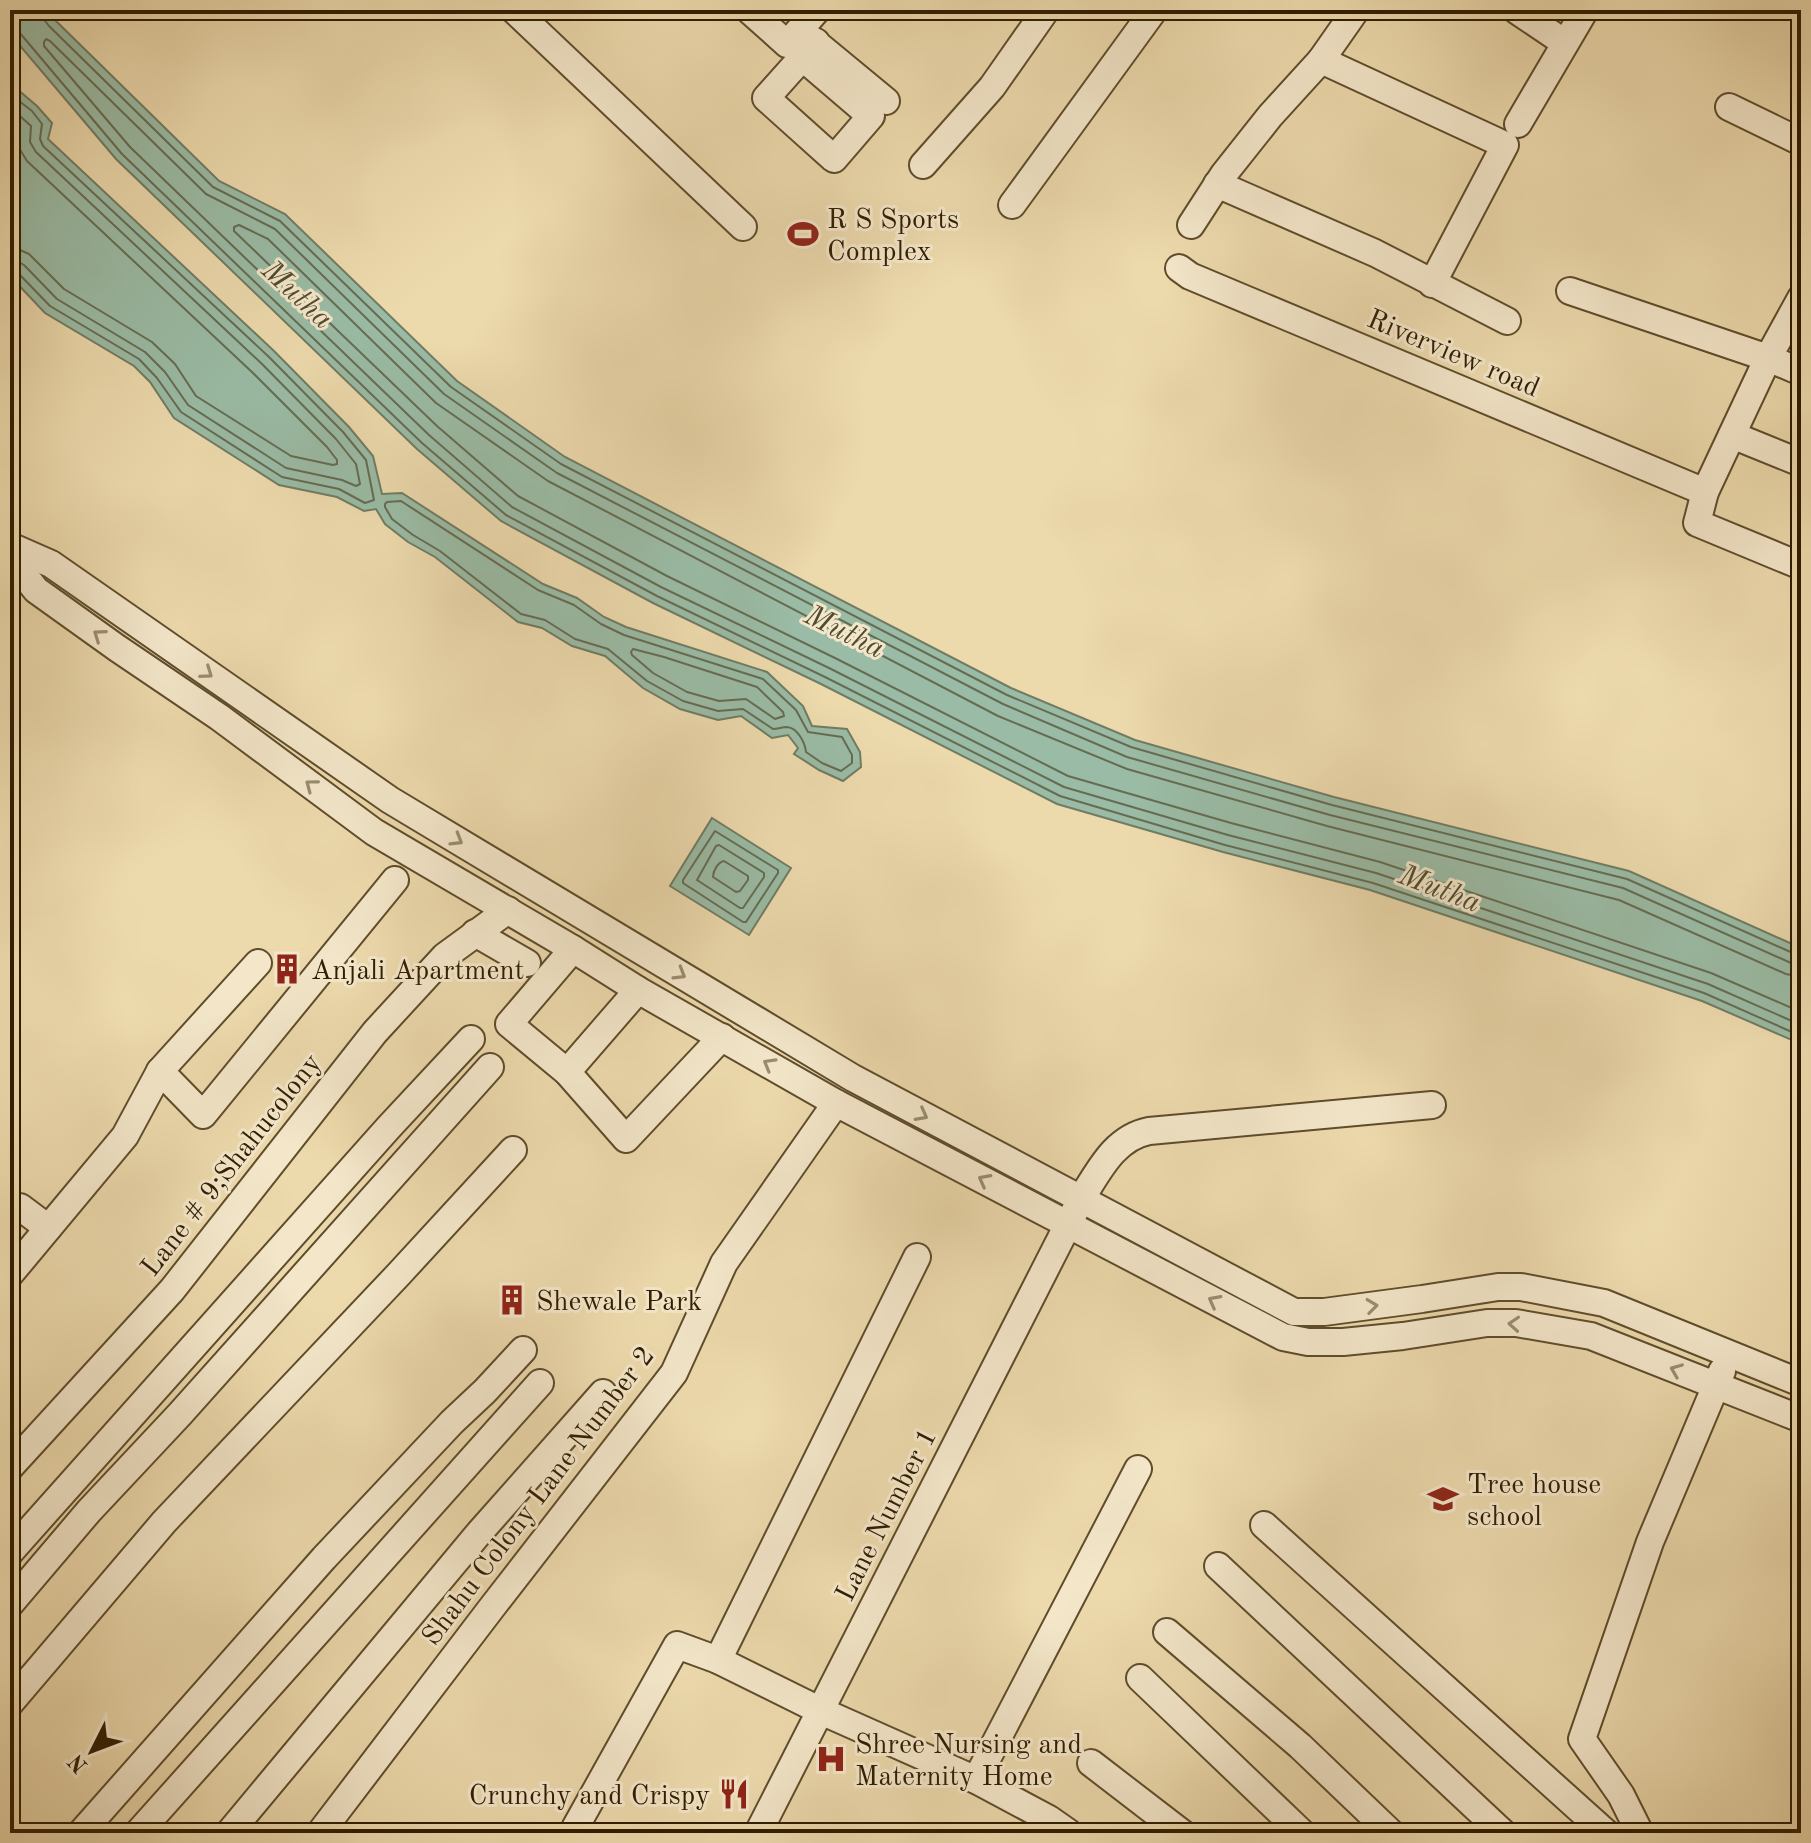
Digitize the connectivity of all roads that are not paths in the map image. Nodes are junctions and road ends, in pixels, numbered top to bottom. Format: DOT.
graph roads {
  1 [pos="514,10"];
  2 [pos="749,10"];
  3 [pos="1046,10"];
  4 [pos="1154,10"];
  5 [pos="1356,10"];
  6 [pos="1516,10"];
  7 [pos="1585,10"];
  8 [pos="808,34"];
  9 [pos="1565,43"];
  10 [pos="1321,60"];
  11 [pos="1729,107"];
  12 [pos="1518,124"];
  13 [pos="1801,142"];
  14 [pos="923,165"];
  15 [pos="1217,184"];
  16 [pos="1012,205"];
  17 [pos="1191,225"];
  18 [pos="743,227"];
  19 [pos="1179,268"];
  20 [pos="1432,284"];
  21 [pos="1570,291"];
  22 [pos="1801,298"];
  23 [pos="1507,321"];
  24 [pos="1768,358"];
  25 [pos="1801,372"];
  26 [pos="1732,435"];
  27 [pos="1801,463"];
  28 [pos="1705,492"];
  29 [pos="10,546"];
  30 [pos="10,557"];
  31 [pos="1801,566"];
  32 [pos="395,880"];
  33 [pos="508,910"];
  34 [pos="475,933"];
  35 [pos="573,949"];
  36 [pos="258,963"];
  37 [pos="527,963"];
  38 [pos="638,990"];
  39 [pos="722,1037"];
  40 [pos="471,1039"];
  41 [pos="490,1067"];
  42 [pos="160,1071"];
  43 [pos="567,1072"];
  44 [pos="836,1103"];
  45 [pos="1432,1105"];
  46 [pos="513,1150"];
  47 [pos="1081,1199"];
  48 [pos="20,1207"];
  49 [pos="1068,1224"];
  50 [pos="48,1228"];
  51 [pos="917,1257"];
  52 [pos="10,1274"];
  53 [pos="523,1350"];
  54 [pos="1731,1355"];
  55 [pos="540,1383"];
  56 [pos="1801,1383"];
  57 [pos="1715,1385"];
  58 [pos="603,1393"];
  59 [pos="1801,1419"];
  60 [pos="10,1467"];
  61 [pos="1138,1469"];
  62 [pos="1264,1525"];
  63 [pos="10,1552"];
  64 [pos="1218,1566"];
  65 [pos="10,1604"];
  66 [pos="1167,1632"];
  67 [pos="718,1660"];
  68 [pos="1140,1678"];
  69 [pos="10,1703"];
  70 [pos="821,1711"];
  71 [pos="1091,1763"];
  72 [pos="976,1780"];
  73 [pos="575,1828"];
  74 [pos="81,1833"];
  75 [pos="138,1833"];
  76 [pos="229,1833"];
  77 [pos="320,1833"];
  78 [pos="758,1833"];
  79 [pos="1069,1833"];
  80 [pos="1182,1833"];
  81 [pos="1302,1833"];
  82 [pos="1391,1833"];
  83 [pos="1503,1833"];
  84 [pos="1606,1833"];
  85 [pos="1640,1833"];
  1 -- 18 [label="street"];
  2 -- 8 [label="street"];
  3 -- 14 [label="street"];
  4 -- 16 [label="street"];
  5 -- 10 [label="street"];
  6 -- 9 [label="street"];
  7 -- 9 [label="street"];
  8 -- 8 [label="street"];
  9 -- 12 [label="street"];
  10 -- 15 [label="street"];
  10 -- 20 [label="street"];
  11 -- 13 [label="street"];
  15 -- 17 [label="street"];
  15 -- 20 [label="street"];
  19 -- 28 [label="street, Riverview road"];
  20 -- 23 [label="street"];
  21 -- 24 [label="street"];
  22 -- 24 [label="street"];
  24 -- 25 [label="street"];
  24 -- 26 [label="street"];
  26 -- 27 [label="street"];
  26 -- 28 [label="street"];
  28 -- 31 [label="street"];
  29 -- 47 [label="street, one-way"];
  33 -- 30 [label="street, one-way"];
  32 -- 42 [label="street"];
  33 -- 34 [label="street, Lane # 9;Shahucolony"];
  33 -- 35 [label="street"];
  34 -- 37 [label="street"];
  34 -- 60 [label="street, Lane # 9;Shahucolony"];
  35 -- 38 [label="street"];
  35 -- 43 [label="street"];
  36 -- 42 [label="street"];
  38 -- 39 [label="street"];
  38 -- 43 [label="street"];
  39 -- 43 [label="street"];
  44 -- 39 [label="street, one-way"];
  40 -- 63 [label="street"];
  41 -- 65 [label="street"];
  42 -- 50 [label="street"];
  49 -- 44 [label="street, one-way"];
  44 -- 77 [label="street, Shahu Colony Lane Number 2"];
  45 -- 47 [label="street, Lane Number 1"];
  46 -- 69 [label="street"];
  47 -- 49 [label="street, Lane Number 1"];
  47 -- 54 [label="street, one-way"];
  48 -- 50 [label="street"];
  57 -- 49 [label="street, one-way"];
  49 -- 70 [label="street, Lane Number 1"];
  50 -- 52 [label="street"];
  51 -- 67 [label="street"];
  53 -- 74 [label="street"];
  54 -- 56 [label="street"];
  54 -- 57 [label="street"];
  55 -- 75 [label="street"];
  57 -- 59 [label="street"];
  57 -- 85 [label="street"];
  58 -- 76 [label="street"];
  61 -- 72 [label="street"];
  62 -- 84 [label="street"];
  64 -- 83 [label="street"];
  66 -- 82 [label="street"];
  67 -- 70 [label="street"];
  67 -- 73 [label="street"];
  68 -- 81 [label="street"];
  70 -- 72 [label="street"];
  70 -- 78 [label="street, Lane Number 1"];
  71 -- 80 [label="street"];
  72 -- 79 [label="street"];
}
